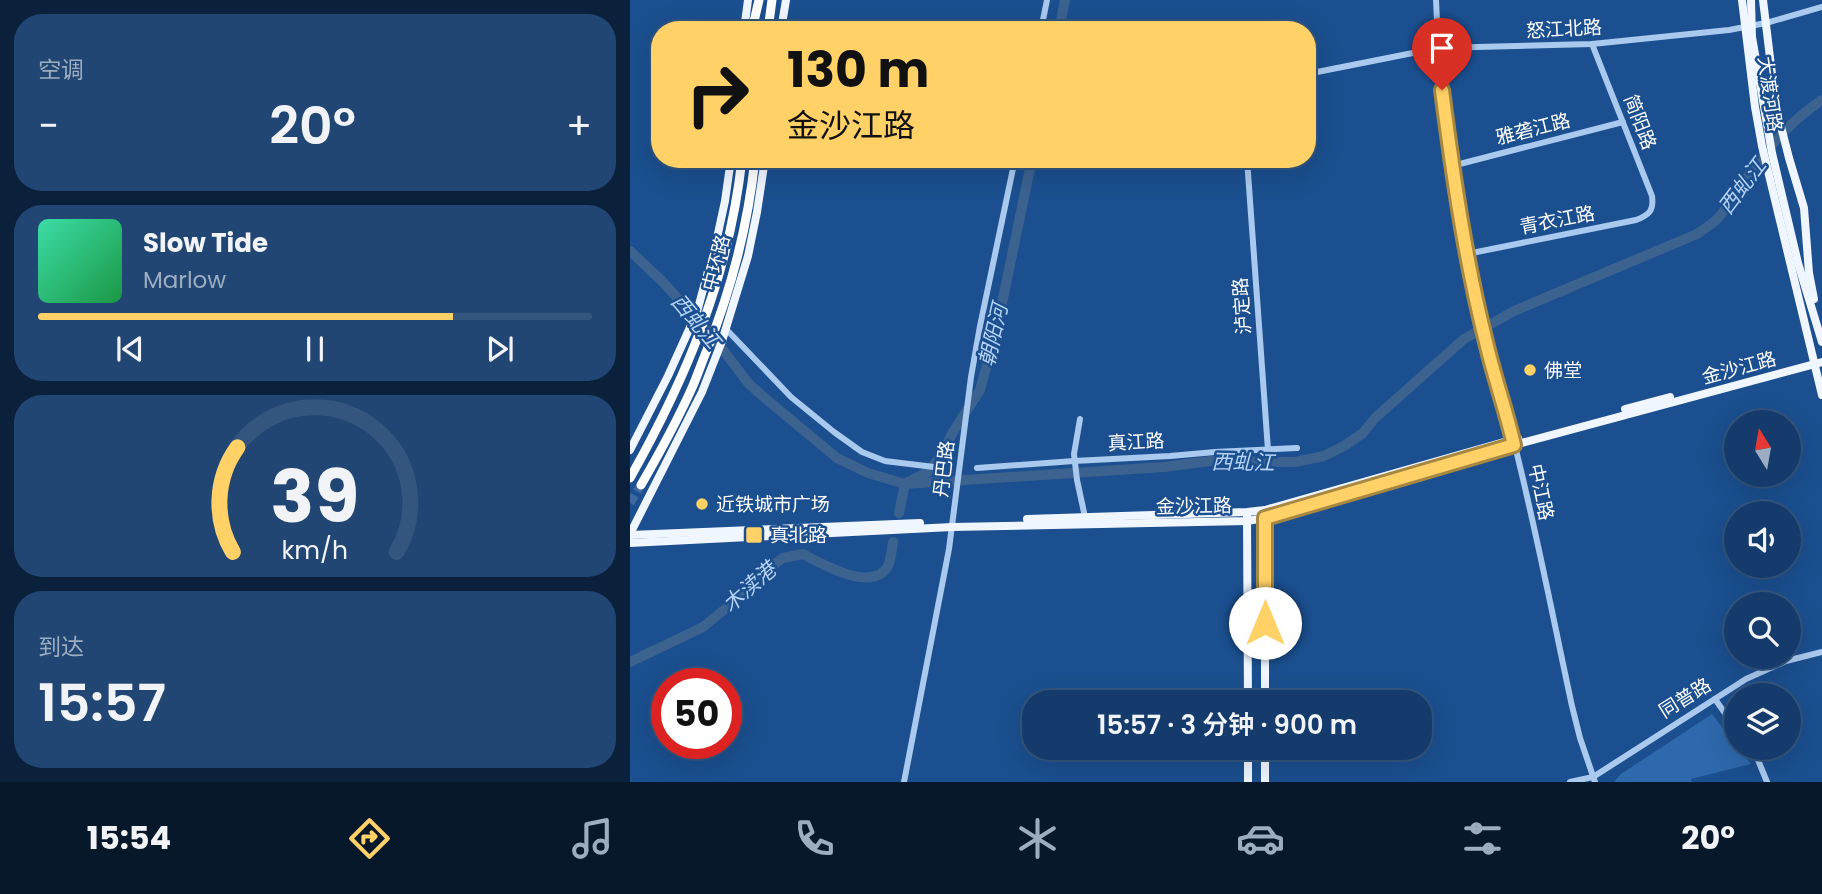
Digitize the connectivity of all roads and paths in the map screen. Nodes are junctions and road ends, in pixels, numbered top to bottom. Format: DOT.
graph roads {
  1 [pos="748,0"];
  2 [pos="760,0"];
  3 [pos="775,0"];
  4 [pos="786,0"];
  5 [pos="1047,0"];
  6 [pos="1436,0"];
  7 [pos="1742,0"];
  8 [pos="1751,0"];
  9 [pos="1763,0"];
  10 [pos="1822,7"];
  11 [pos="745,21"];
  12 [pos="756,21"];
  13 [pos="770,21"];
  14 [pos="774,21"];
  15 [pos="783,21"];
  16 [pos="1043,21"];
  17 [pos="1766,23"];
  18 [pos="1748,27"];
  19 [pos="1592,44"];
  20 [pos="1438,48"];
  21 [pos="1316,72"];
  22 [pos="1623,122"];
  23 [pos="1452,166"];
  24 [pos="730,168"];
  25 [pos="740,168"];
  26 [pos="754,168"];
  27 [pos="764,168"];
  28 [pos="1013,168"];
  29 [pos="1248,168"];
  30 [pos="1652,212"];
  31 [pos="1467,254"];
  32 [pos="1815,316"];
  33 [pos="726,329"];
  34 [pos="1822,342"];
  35 [pos="1818,360"];
  36 [pos="1822,395"];
  37 [pos="1080,419"];
  38 [pos="1514,442"];
  39 [pos="1297,448"];
  40 [pos="630,450"];
  41 [pos="1268,450"];
  42 [pos="1075,462"];
  43 [pos="942,468"];
  44 [pos="977,468"];
  45 [pos="630,478"];
  46 [pos="641,485"];
  47 [pos="1265,514"];
  48 [pos="1247,516"];
  49 [pos="1085,517"];
  50 [pos="953,524"];
  51 [pos="630,535"];
  52 [pos="630,542"];
  53 [pos="1822,652"];
  54 [pos="1248,690"];
  55 [pos="1265,690"];
  56 [pos="1714,699"];
  57 [pos="1724,713"];
  58 [pos="1248,760"];
  59 [pos="1265,760"];
  60 [pos="1758,760"];
  61 [pos="1594,779"];
  62 [pos="904,782"];
  63 [pos="1248,782"];
  64 [pos="1265,782"];
  65 [pos="1570,782"];
  66 [pos="1767,782"];
  1 -- 11 [label="main road"];
  2 -- 12 [label="highway"];
  3 -- 13 [label="highway"];
  3 -- 14 [label="highway"];
  4 -- 15 [label="main road"];
  5 -- 16 [label="street"];
  6 -- 20 [label="street, 中江路"];
  7 -- 18 [label="main road, 大渡河路"];
  8 -- 18 [label="main road, 大渡河路"];
  9 -- 17 [label="main road, 大渡河路"];
  10 -- 17 [label="street, 怒江北路"];
  17 -- 18 [label="street, 怒江北路"];
  17 -- 32 [label="main road, 大渡河路"];
  18 -- 19 [label="street, 怒江北路"];
  18 -- 32 [label="main road, 大渡河路"];
  18 -- 35 [label="main road, 大渡河路"];
  19 -- 20 [label="street, 怒江北路"];
  19 -- 22 [label="street, 简阳路"];
  20 -- 21 [label="street, 怒江北路"];
  20 -- 23 [label="street, 中江路"];
  22 -- 23 [label="street, 雅砻江路"];
  22 -- 30 [label="street, 简阳路"];
  23 -- 31 [label="street, 中江路"];
  24 -- 40 [label="main road"];
  25 -- 45 [label="highway, 中环路"];
  26 -- 46 [label="highway, 中环路"];
  27 -- 33 [label="main road"];
  28 -- 50 [label="street, 丹巴路"];
  29 -- 41 [label="street, 泸定路"];
  30 -- 31 [label="street, 青衣江路"];
  31 -- 38 [label="street, 中江路"];
  32 -- 34 [label="main road, 大渡河路"];
  33 -- 43 [label="street"];
  33 -- 51 [label="main road"];
  35 -- 36 [label="main road, 大渡河路"];
  35 -- 38 [label="main road, 金沙江路"];
  37 -- 42 [label="street"];
  38 -- 47 [label="main road, 金沙江路"];
  38 -- 61 [label="street, 中江路"];
  39 -- 41 [label="street, 真江路"];
  41 -- 42 [label="street, 真江路"];
  42 -- 44 [label="street, 真江路"];
  42 -- 49 [label="street"];
  47 -- 48 [label="main road, 金沙江路"];
  47 -- 55 [label="main road"];
  48 -- 49 [label="main road, 金沙江路"];
  48 -- 50 [label="main road, 金沙江路"];
  48 -- 54 [label="main road"];
  49 -- 50 [label="main road, 金沙江路"];
  50 -- 51 [label="main road, 金沙江路"];
  50 -- 52 [label="main road, 金沙江路"];
  50 -- 62 [label="street, 丹巴路"];
  53 -- 56 [label="street, 同普路"];
  56 -- 57 [label="street"];
  56 -- 61 [label="street, 同普路"];
  58 -- 63 [label="main road"];
  59 -- 64 [label="main road"];
  60 -- 66 [label="street"];
  61 -- 65 [label="street, 同普路"];
}
